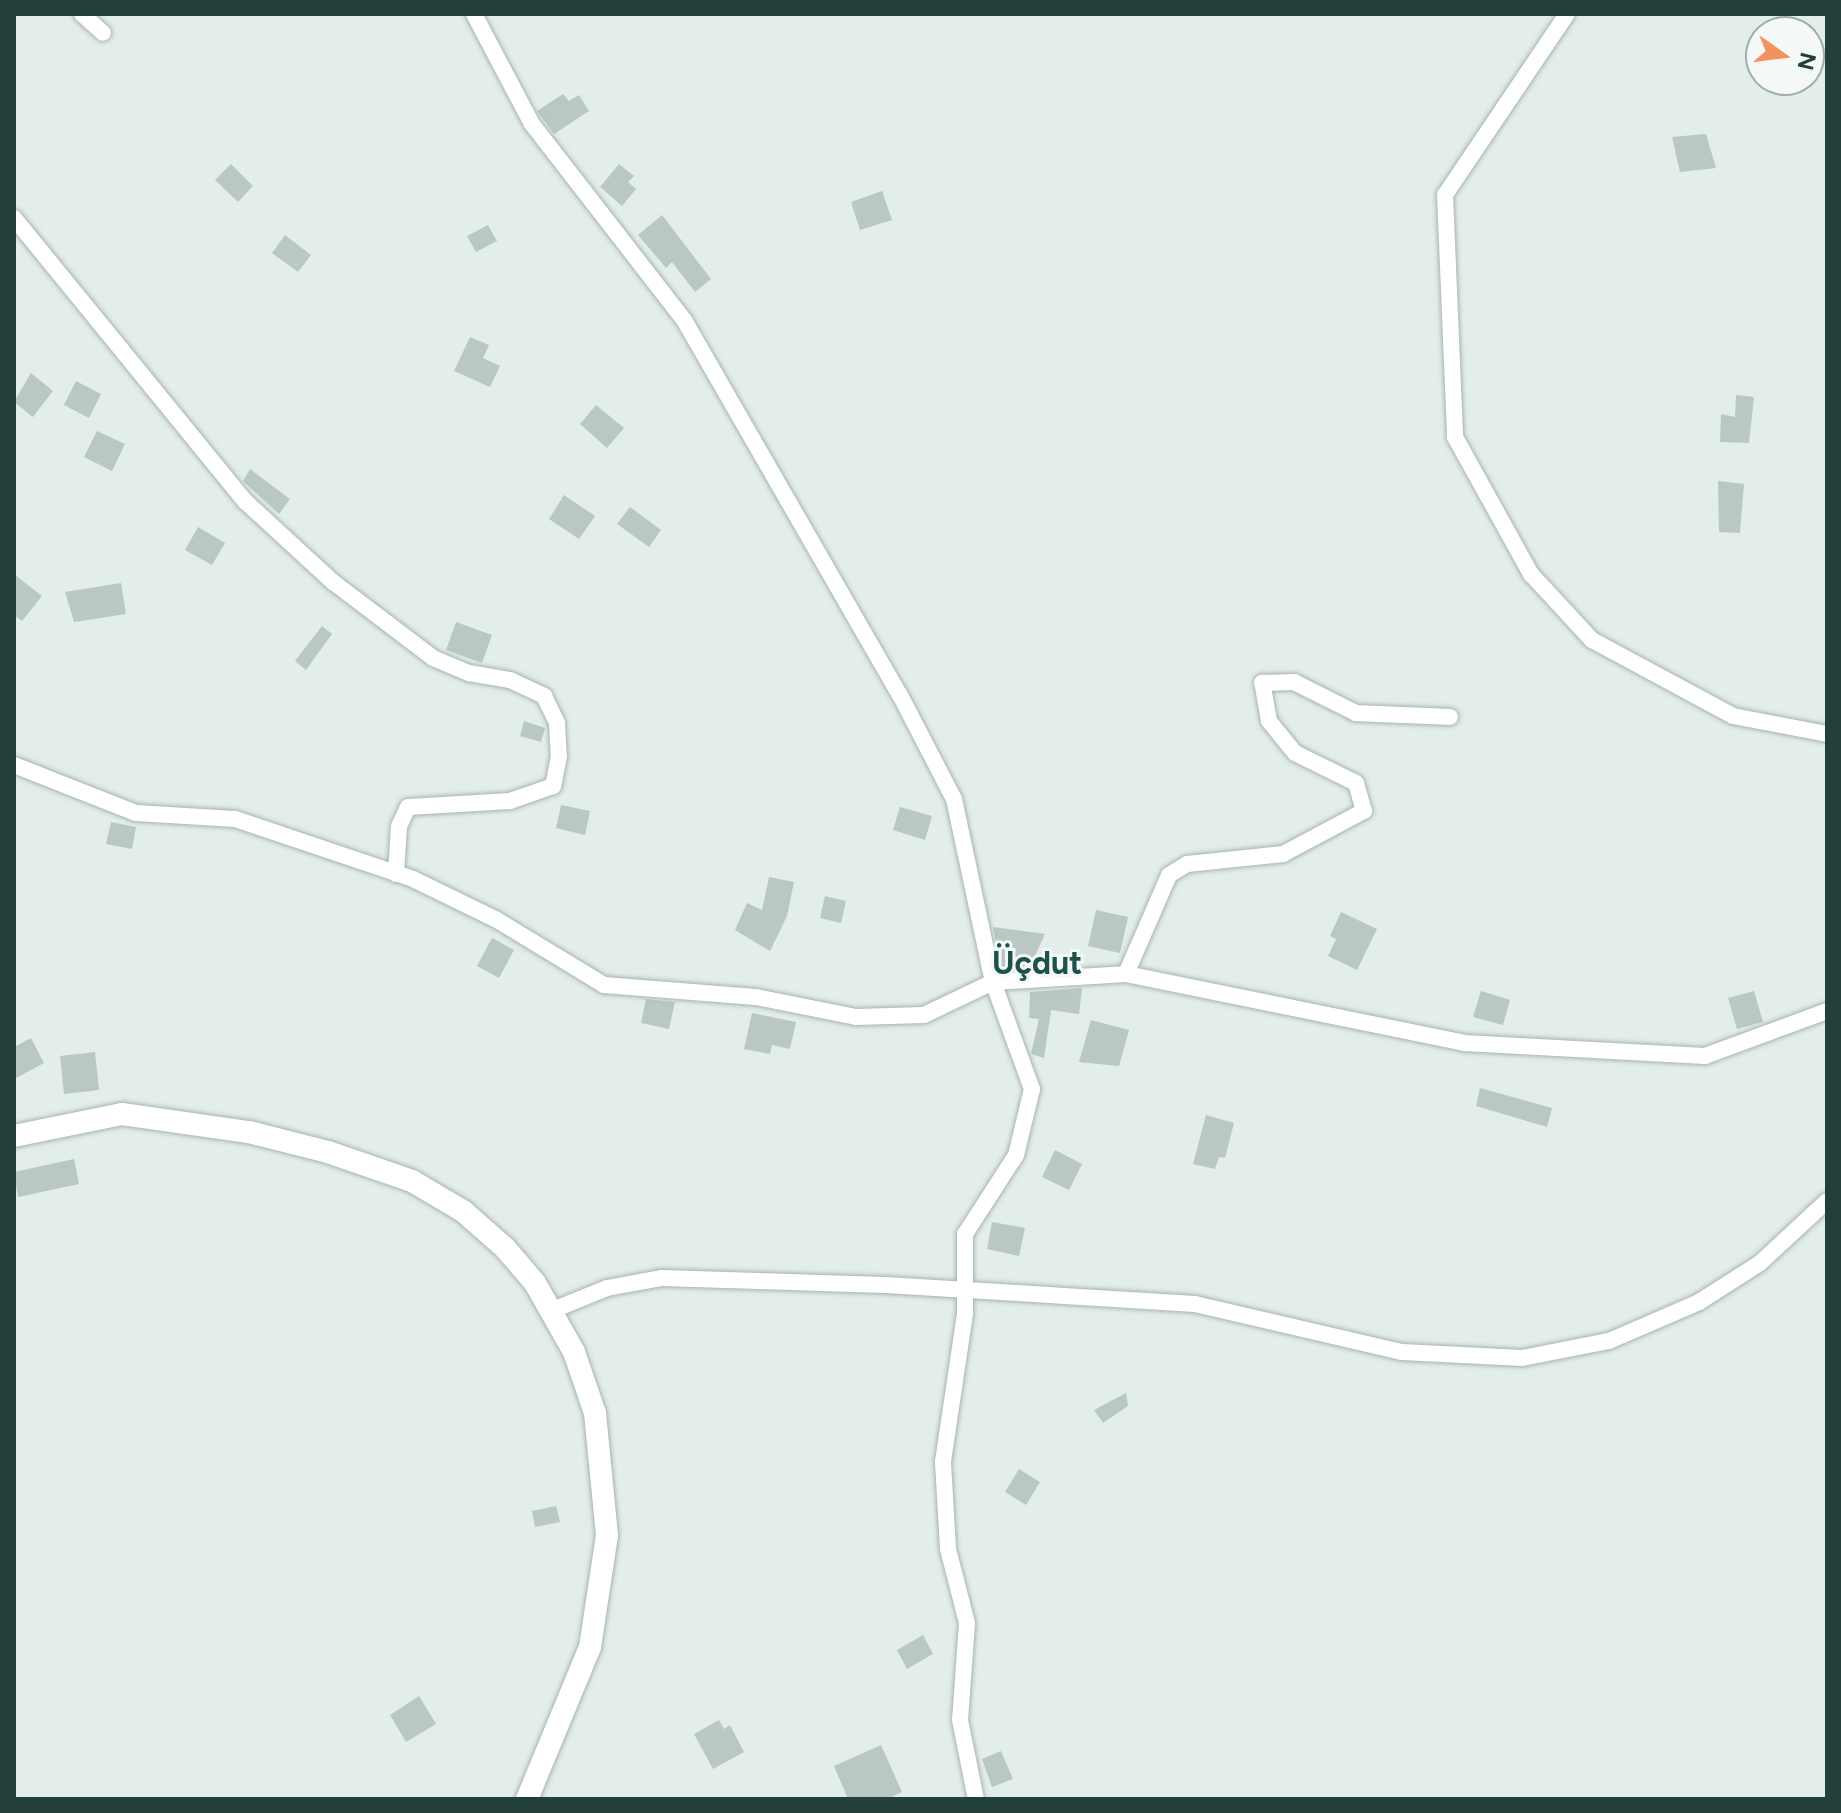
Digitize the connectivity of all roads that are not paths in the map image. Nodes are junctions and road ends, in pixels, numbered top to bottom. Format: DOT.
graph roads {
  1 [pos="82,14"];
  2 [pos="474,14"];
  3 [pos="1567,14"];
  4 [pos="103,33"];
  5 [pos="14,218"];
  6 [pos="1450,717"];
  7 [pos="1827,734"];
  8 [pos="14,765"];
  9 [pos="396,874"];
  10 [pos="1126,974"];
  11 [pos="993,982"];
  12 [pos="1827,1011"];
  13 [pos="14,1136"];
  14 [pos="1827,1201"];
  15 [pos="963,1290"];
  16 [pos="553,1310"];
  17 [pos="527,1799"];
  18 [pos="976,1799"];
  1 -- 4 [label="street"];
  2 -- 11 [label="street"];
  3 -- 7 [label="street"];
  5 -- 9 [label="street"];
  6 -- 10 [label="street"];
  8 -- 9 [label="street"];
  9 -- 11 [label="street"];
  10 -- 11 [label="street"];
  10 -- 12 [label="street"];
  11 -- 15 [label="street"];
  13 -- 16 [label="street"];
  14 -- 15 [label="street"];
  15 -- 16 [label="street"];
  15 -- 18 [label="street"];
  16 -- 17 [label="street"];
}
